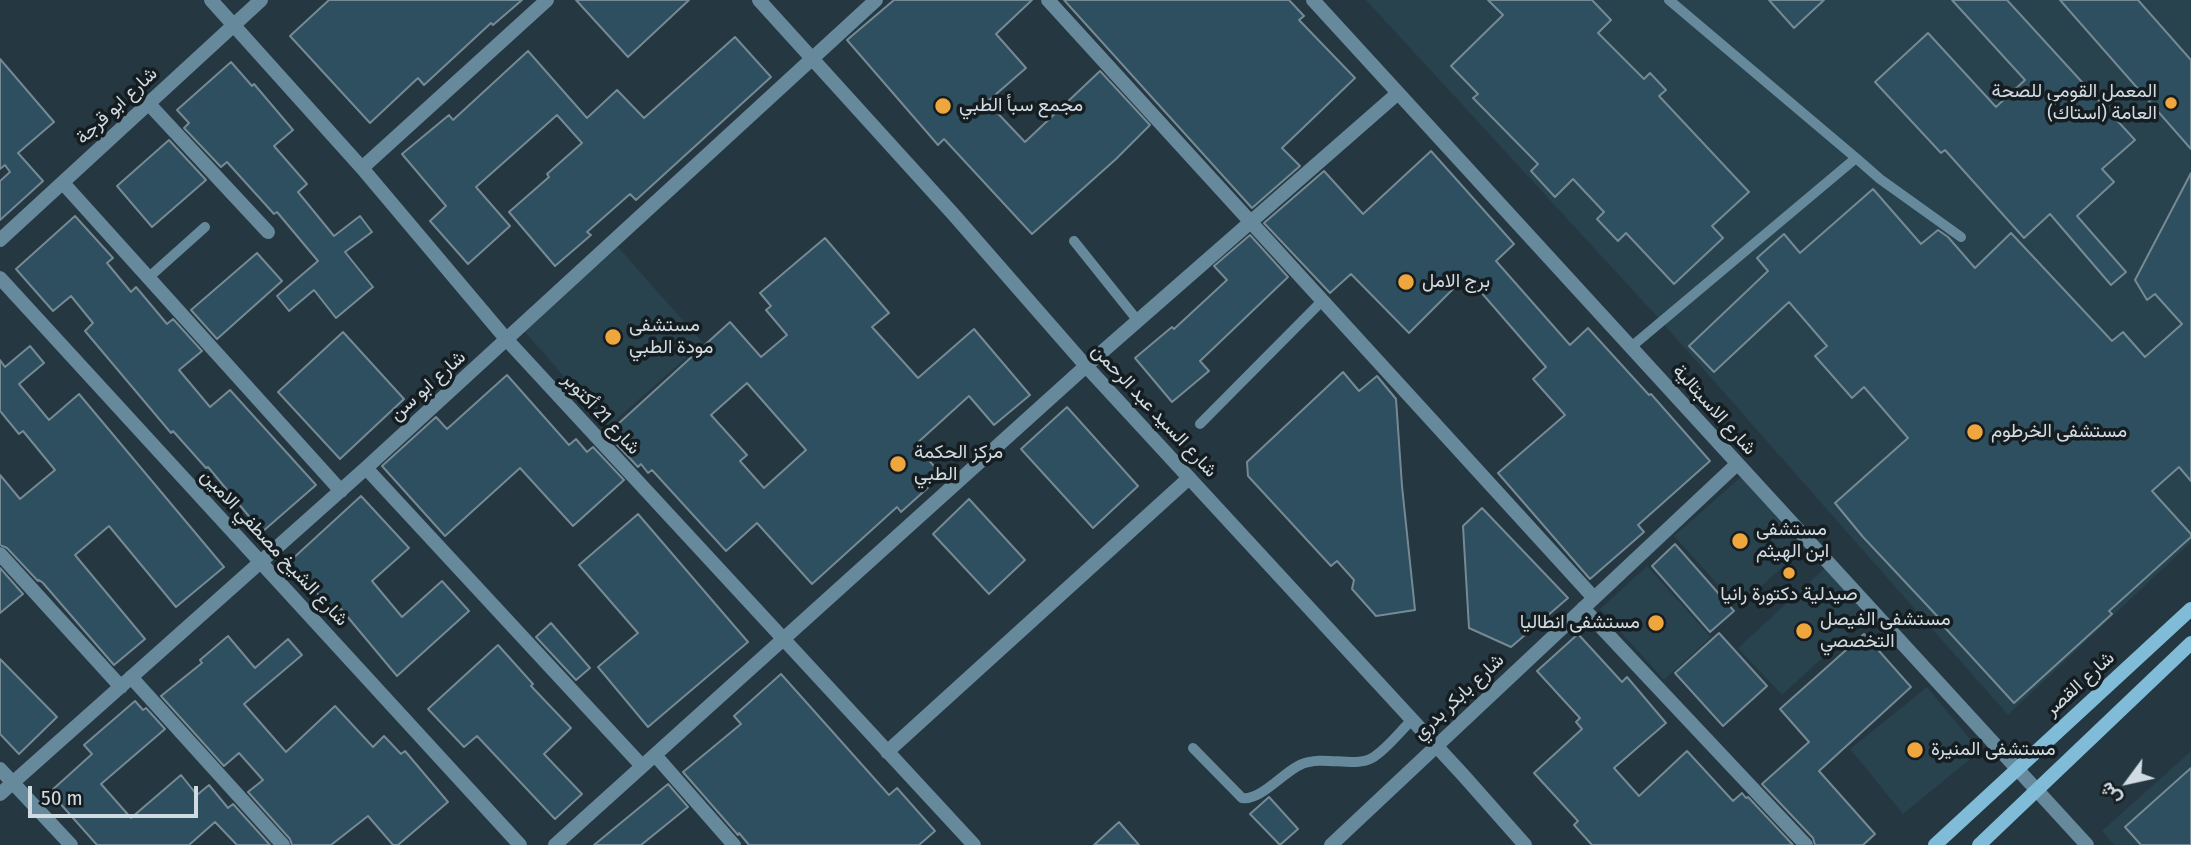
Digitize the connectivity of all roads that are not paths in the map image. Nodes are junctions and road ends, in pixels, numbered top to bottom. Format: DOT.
graph roads {
  1 [pos="211,0"];
  2 [pos="261,0"];
  3 [pos="547,0"];
  4 [pos="759,0"];
  5 [pos="876,0"];
  6 [pos="1048,0"];
  7 [pos="1313,0"];
  8 [pos="1669,0"];
  9 [pos="234,25"];
  10 [pos="813,59"];
  11 [pos="1398,93"];
  12 [pos="148,103"];
  13 [pos="1856,158"];
  14 [pos="362,169"];
  15 [pos="63,183"];
  16 [pos="1251,223"];
  17 [pos="205,227"];
  18 [pos="268,232"];
  19 [pos="1961,237"];
  20 [pos="0,240"];
  21 [pos="1074,241"];
  22 [pos="0,278"];
  23 [pos="148,278"];
  24 [pos="1322,301"];
  25 [pos="1138,321"];
  26 [pos="507,340"];
  27 [pos="1631,347"];
  28 [pos="1086,366"];
  29 [pos="1200,425"];
  30 [pos="1737,464"];
  31 [pos="366,468"];
  32 [pos="1189,478"];
  33 [pos="341,491"];
  34 [pos="0,554"];
  35 [pos="261,562"];
  36 [pos="1589,603"];
  37 [pos="2191,609"];
  38 [pos="784,641"];
  39 [pos="2191,643"];
  40 [pos="126,682"];
  41 [pos="1412,720"];
  42 [pos="1435,745"];
  43 [pos="1193,748"];
  44 [pos="887,752"];
  45 [pos="655,755"];
  46 [pos="642,766"];
  47 [pos="2017,768"];
  48 [pos="0,769"];
  49 [pos="13,783"];
  50 [pos="2037,790"];
  51 [pos="0,794"];
  52 [pos="71,845"];
  53 [pos="283,845"];
  54 [pos="520,845"];
  55 [pos="555,845"];
  56 [pos="734,845"];
  57 [pos="974,845"];
  58 [pos="1331,845"];
  59 [pos="1525,845"];
  60 [pos="1806,845"];
  61 [pos="1935,845"];
  62 [pos="1979,845"];
  63 [pos="2087,845"];
  1 -- 9 [label="street, شارع 21 أكتوبر"];
  2 -- 9 [label="street, شارع ابو قرجة"];
  3 -- 14 [label="street"];
  4 -- 10 [label="street, شارع السيد عبد الرحمن"];
  5 -- 10 [label="street, شارع ابو سن"];
  6 -- 16 [label="street"];
  7 -- 11 [label="street, شارع الاسبتالية"];
  8 -- 13 [label="lane"];
  9 -- 12 [label="street, شارع ابو قرجة"];
  9 -- 14 [label="street, شارع 21 أكتوبر"];
  10 -- 26 [label="street, شارع ابو سن"];
  10 -- 28 [label="street, شارع السيد عبد الرحمن"];
  11 -- 16 [label="street"];
  11 -- 27 [label="street, شارع الاسبتالية"];
  12 -- 15 [label="street, شارع ابو قرجة"];
  12 -- 18 [label="street"];
  13 -- 19 [label="lane"];
  13 -- 27 [label="lane"];
  14 -- 26 [label="street, شارع 21 أكتوبر"];
  15 -- 20 [label="street, شارع ابو قرجة"];
  15 -- 23 [label="street"];
  16 -- 24 [label="street"];
  16 -- 25 [label="street"];
  17 -- 23 [label="lane"];
  21 -- 25 [label="lane"];
  22 -- 35 [label="street, شارع الشيخ مصطفي الامين"];
  23 -- 33 [label="street"];
  24 -- 29 [label="lane"];
  24 -- 36 [label="street"];
  25 -- 28 [label="street"];
  26 -- 31 [label="street, شارع ابو سن"];
  26 -- 38 [label="street, شارع 21 أكتوبر"];
  27 -- 30 [label="street, شارع الاسبتالية"];
  28 -- 32 [label="street, شارع السيد عبد الرحمن"];
  28 -- 38 [label="street"];
  30 -- 36 [label="street, شارع بابكر بدري"];
  30 -- 47 [label="street, شارع الاسبتالية"];
  31 -- 33 [label="street, شارع ابو سن"];
  31 -- 46 [label="street"];
  32 -- 41 [label="street, شارع السيد عبد الرحمن"];
  32 -- 44 [label="street"];
  33 -- 35 [label="street, شارع ابو سن"];
  34 -- 40 [label="street"];
  35 -- 40 [label="street, شارع ابو سن"];
  35 -- 54 [label="street, شارع الشيخ مصطفي الامين"];
  36 -- 42 [label="street, شارع بابكر بدري"];
  36 -- 60 [label="street"];
  37 -- 47 [label="main road, شارع القصر"];
  38 -- 44 [label="street, شارع 21 أكتوبر"];
  38 -- 45 [label="street"];
  39 -- 50 [label="main road"];
  40 -- 49 [label="street, شارع ابو سن"];
  40 -- 53 [label="street"];
  41 -- 42 [label="street, شارع السيد عبد الرحمن"];
  41 -- 43 [label="lane"];
  42 -- 58 [label="street, شارع بابكر بدري"];
  42 -- 59 [label="street, شارع السيد عبد الرحمن"];
  44 -- 57 [label="street, شارع 21 أكتوبر"];
  45 -- 46 [label="street"];
  45 -- 56 [label="street"];
  46 -- 55 [label="street"];
  47 -- 50 [label="street, شارع الاسبتالية"];
  47 -- 61 [label="main road, شارع القصر"];
  48 -- 49 [label="street"];
  49 -- 51 [label="street, شارع ابو سن"];
  49 -- 52 [label="street"];
  50 -- 62 [label="main road"];
  50 -- 63 [label="street, شارع الاسبتالية"];
}
